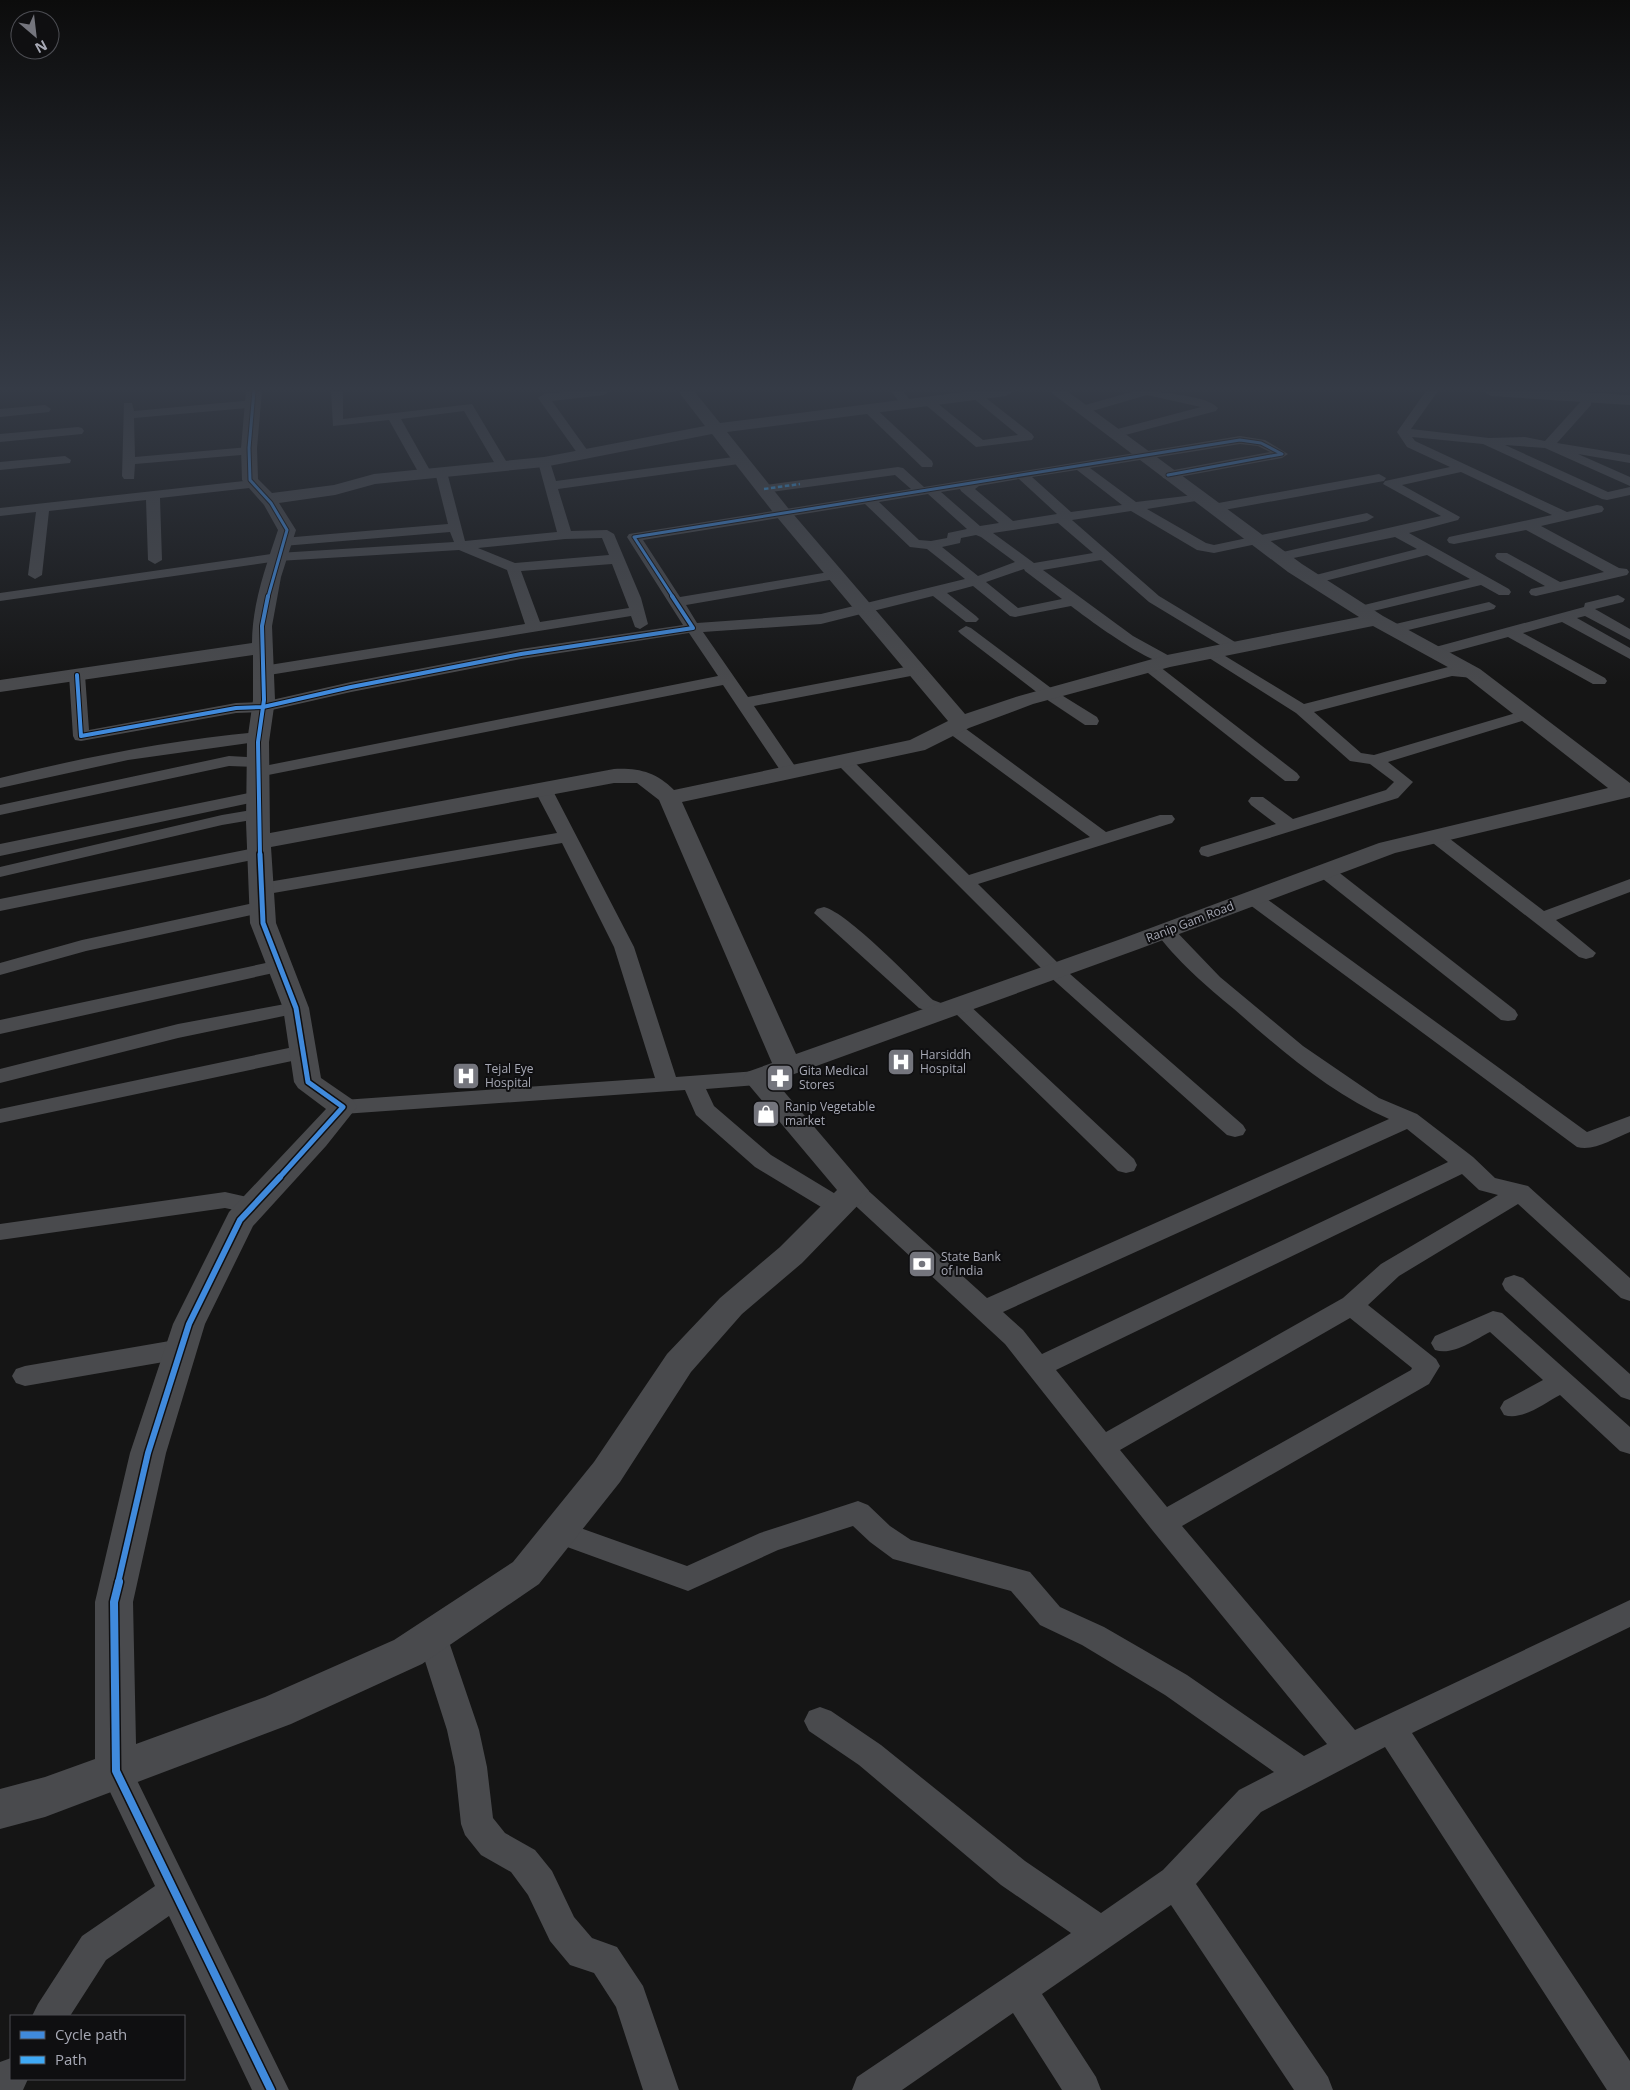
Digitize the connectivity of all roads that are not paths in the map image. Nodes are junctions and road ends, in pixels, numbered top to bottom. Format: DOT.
graph roads {
  1 [pos="258,489"];
  2 [pos="340,489"];
  3 [pos="440,489"];
  4 [pos="552,489"];
  5 [pos="764,489"];
  6 [pos="767,489"];
  7 [pos="923,489"];
  8 [pos="944,489"];
  9 [pos="967,489"];
  10 [pos="1036,489"];
  11 [pos="1109,489"];
  12 [pos="1187,489"];
  13 [pos="1320,489"];
  14 [pos="1399,489"];
  15 [pos="1507,489"];
  16 [pos="1591,489"];
  17 [pos="927,491"];
  18 [pos="1630,491"];
  19 [pos="261,492"];
  20 [pos="153,495"];
  21 [pos="1197,496"];
  22 [pos="1607,496"];
  23 [pos="869,500"];
  24 [pos="1132,506"];
  25 [pos="43,507"];
  26 [pos="1630,507"];
  27 [pos="1212,508"];
  28 [pos="1597,508"];
  29 [pos="0,512"];
  30 [pos="782,512"];
  31 [pos="1565,516"];
  32 [pos="1065,517"];
  33 [pos="1366,517"];
  34 [pos="1528,525"];
  35 [pos="1010,526"];
  36 [pos="456,527"];
  37 [pos="977,531"];
  38 [pos="1398,532"];
  39 [pos="607,534"];
  40 [pos="566,535"];
  41 [pos="634,537"];
  42 [pos="1256,540"];
  43 [pos="1454,540"];
  44 [pos="931,545"];
  45 [pos="461,546"];
  46 [pos="281,550"];
  47 [pos="1429,550"];
  48 [pos="1106,555"];
  49 [pos="1502,556"];
  50 [pos="1279,557"];
  51 [pos="618,559"];
  52 [pos="155,560"];
  53 [pos="1027,566"];
  54 [pos="513,568"];
  55 [pos="1624,572"];
  56 [pos="35,575"];
  57 [pos="835,575"];
  58 [pos="1313,580"];
  59 [pos="1484,580"];
  60 [pos="976,581"];
  61 [pos="1556,586"];
  62 [pos="1630,589"];
  63 [pos="936,591"];
  64 [pos="1504,592"];
  65 [pos="1536,592"];
  66 [pos="0,597"];
  67 [pos="1074,601"];
  68 [pos="677,602"];
  69 [pos="1624,603"];
  70 [pos="1489,606"];
  71 [pos="1590,606"];
  72 [pos="863,607"];
  73 [pos="637,611"];
  74 [pos="1565,618"];
  75 [pos="1376,619"];
  76 [pos="534,627"];
  77 [pos="694,628"];
  78 [pos="1511,632"];
  79 [pos="1630,635"];
  80 [pos="642,636"];
  81 [pos="1235,648"];
  82 [pos="1434,652"];
  83 [pos="1212,653"];
  84 [pos="1630,654"];
  85 [pos="263,659"];
  86 [pos="1158,664"];
  87 [pos="916,670"];
  88 [pos="1473,673"];
  89 [pos="77,675"];
  90 [pos="727,679"];
  91 [pos="1599,681"];
  92 [pos="0,686"];
  93 [pos="1049,694"];
  94 [pos="744,703"];
  95 [pos="263,707"];
  96 [pos="1302,710"];
  97 [pos="1526,716"];
  98 [pos="1091,721"];
  99 [pos="956,725"];
  100 [pos="81,736"];
  101 [pos="1375,760"];
  102 [pos="843,761"];
  103 [pos="77,765"];
  104 [pos="790,772"];
  105 [pos="258,776"];
  106 [pos="1291,777"];
  107 [pos="0,783"];
  108 [pos="543,789"];
  109 [pos="1628,790"];
  110 [pos="669,798"];
  111 [pos="1257,800"];
  112 [pos="0,810"];
  113 [pos="1166,819"];
  114 [pos="1289,825"];
  115 [pos="1436,836"];
  116 [pos="568,837"];
  117 [pos="1104,838"];
  118 [pos="260,847"];
  119 [pos="0,850"];
  120 [pos="1208,851"];
  121 [pos="1325,871"];
  122 [pos="1,872"];
  123 [pos="965,882"];
  124 [pos="1630,885"];
  125 [pos="262,898"];
  126 [pos="1253,898"];
  127 [pos="0,905"];
  128 [pos="824,914"];
  129 [pos="1541,919"];
  130 [pos="1165,931"];
  131 [pos="1586,953"];
  132 [pos="280,966"];
  133 [pos="0,969"];
  134 [pos="1055,971"];
  135 [pos="296,1008"];
  136 [pos="951,1008"];
  137 [pos="1508,1015"];
  138 [pos="0,1027"];
  139 [pos="303,1052"];
  140 [pos="788,1067"];
  141 [pos="0,1076"];
  142 [pos="757,1078"];
  143 [pos="692,1083"];
  144 [pos="668,1084"];
  145 [pos="342,1107"];
  146 [pos="0,1116"];
  147 [pos="1409,1119"];
  148 [pos="1630,1123"];
  149 [pos="1235,1130"];
  150 [pos="1465,1163"];
  151 [pos="1126,1165"];
  152 [pos="1520,1192"];
  153 [pos="846,1199"];
  154 [pos="254,1206"];
  155 [pos="0,1232"];
  156 [pos="1514,1284"];
  157 [pos="1630,1292"];
  158 [pos="1352,1305"];
  159 [pos="984,1310"];
  160 [pos="1444,1343"];
  161 [pos="181,1349"];
  162 [pos="1039,1367"];
  163 [pos="25,1376"];
  164 [pos="1562,1382"];
  165 [pos="1630,1390"];
  166 [pos="1513,1408"];
  167 [pos="1630,1443"];
  168 [pos="1102,1447"];
  169 [pos="1163,1523"];
  170 [pos="558,1532"];
  171 [pos="1630,1613"];
  172 [pos="432,1636"];
  173 [pos="820,1722"];
  174 [pos="1391,1728"];
  175 [pos="1350,1748"];
  176 [pos="116,1771"];
  177 [pos="1302,1774"];
  178 [pos="0,1809"];
  179 [pos="1175,1882"];
  180 [pos="175,1892"];
  181 [pos="1101,1933"];
  182 [pos="1019,1990"];
  183 [pos="51,2015"];
  184 [pos="10,2078"];
  185 [pos="889,2085"];
  186 [pos="2,2090"];
  187 [pos="271,2090"];
  188 [pos="660,2090"];
  189 [pos="1083,2090"];
  190 [pos="1315,2090"];
  191 [pos="1628,2090"];
  1 -- 19 [label="street"];
  2 -- 19 [label="street"];
  3 -- 36 [label="street"];
  4 -- 40 [label="street"];
  5 -- 6 [label="street"];
  5 -- 30 [label="street"];
  7 -- 17 [label="street"];
  8 -- 17 [label="street"];
  9 -- 35 [label="street"];
  10 -- 32 [label="street"];
  11 -- 24 [label="street"];
  12 -- 21 [label="street"];
  13 -- 27 [label="street"];
  14 -- 38 [label="street"];
  15 -- 31 [label="street"];
  16 -- 22 [label="street"];
  17 -- 23 [label="street"];
  17 -- 37 [label="street"];
  18 -- 22 [label="street"];
  19 -- 20 [label="street"];
  19 -- 46 [label="street"];
  20 -- 25 [label="street"];
  20 -- 52 [label="street"];
  21 -- 24 [label="street"];
  21 -- 27 [label="street"];
  22 -- 26 [label="street"];
  23 -- 30 [label="street"];
  23 -- 44 [label="street"];
  24 -- 32 [label="street"];
  24 -- 42 [label="street"];
  25 -- 29 [label="street"];
  25 -- 56 [label="street"];
  27 -- 42 [label="street"];
  28 -- 31 [label="street"];
  30 -- 41 [label="street"];
  30 -- 57 [label="street"];
  31 -- 34 [label="street"];
  32 -- 35 [label="street"];
  32 -- 48 [label="street"];
  33 -- 42 [label="street"];
  34 -- 43 [label="street"];
  34 -- 55 [label="street"];
  35 -- 37 [label="street"];
  36 -- 45 [label="street"];
  36 -- 46 [label="street"];
  37 -- 44 [label="street"];
  37 -- 53 [label="street"];
  38 -- 47 [label="street"];
  38 -- 50 [label="street"];
  39 -- 40 [label="street"];
  39 -- 41 [label="street"];
  39 -- 51 [label="street"];
  40 -- 45 [label="street"];
  41 -- 68 [label="street"];
  42 -- 50 [label="street"];
  44 -- 60 [label="street"];
  45 -- 46 [label="street"];
  45 -- 54 [label="street"];
  46 -- 66 [label="street"];
  46 -- 85 [label="street"];
  47 -- 58 [label="street"];
  47 -- 59 [label="street"];
  48 -- 53 [label="street"];
  48 -- 81 [label="street"];
  49 -- 61 [label="street"];
  50 -- 58 [label="street"];
  51 -- 54 [label="street"];
  51 -- 73 [label="street"];
  53 -- 60 [label="street"];
  53 -- 67 [label="street"];
  54 -- 76 [label="street"];
  55 -- 61 [label="street"];
  57 -- 68 [label="street"];
  57 -- 72 [label="street"];
  58 -- 75 [label="street"];
  59 -- 64 [label="street"];
  59 -- 75 [label="street"];
  60 -- 63 [label="street"];
  60 -- 67 [label="street"];
  61 -- 65 [label="street"];
  62 -- 69 [label="street"];
  63 -- 72 [label="street"];
  63 -- 93 [label="street"];
  67 -- 86 [label="street"];
  68 -- 77 [label="street"];
  69 -- 71 [label="street"];
  70 -- 75 [label="street"];
  72 -- 77 [label="street"];
  72 -- 87 [label="street"];
  73 -- 76 [label="street"];
  73 -- 80 [label="street"];
  74 -- 78 [label="street"];
  74 -- 79 [label="street"];
  74 -- 84 [label="street"];
  75 -- 81 [label="street"];
  75 -- 82 [label="street"];
  76 -- 85 [label="street"];
  77 -- 80 [label="street"];
  77 -- 90 [label="street"];
  78 -- 82 [label="street"];
  78 -- 91 [label="street"];
  80 -- 95 [label="street"];
  81 -- 83 [label="street"];
  82 -- 88 [label="street"];
  83 -- 86 [label="street"];
  83 -- 96 [label="street"];
  85 -- 89 [label="street"];
  85 -- 95 [label="street"];
  86 -- 93 [label="street"];
  86 -- 106 [label="street"];
  87 -- 94 [label="street"];
  87 -- 99 [label="street"];
  88 -- 96 [label="street"];
  88 -- 97 [label="street"];
  89 -- 92 [label="street"];
  89 -- 100 [label="street"];
  90 -- 94 [label="street"];
  90 -- 105 [label="street"];
  93 -- 98 [label="street"];
  93 -- 99 [label="street"];
  94 -- 104 [label="street"];
  95 -- 100 [label="street"];
  95 -- 105 [label="street"];
  96 -- 101 [label="street"];
  97 -- 101 [label="street"];
  97 -- 109 [label="street"];
  99 -- 102 [label="street"];
  99 -- 117 [label="street"];
  100 -- 103 [label="street"];
  101 -- 114 [label="street"];
  102 -- 104 [label="street"];
  102 -- 123 [label="street"];
  103 -- 105 [label="street"];
  103 -- 107 [label="street"];
  104 -- 110 [label="street"];
  105 -- 112 [label="street"];
  105 -- 118 [label="street"];
  105 -- 119 [label="street"];
  105 -- 122 [label="street"];
  108 -- 110 [label="street"];
  108 -- 116 [label="street"];
  108 -- 118 [label="street"];
  109 -- 115 [label="street, Ranip Gam Road"];
  110 -- 140 [label="street"];
  111 -- 114 [label="street"];
  113 -- 117 [label="street"];
  114 -- 120 [label="street"];
  115 -- 121 [label="street, Ranip Gam Road"];
  115 -- 129 [label="street"];
  116 -- 125 [label="street"];
  116 -- 144 [label="street"];
  117 -- 123 [label="street"];
  118 -- 125 [label="street"];
  118 -- 127 [label="street"];
  121 -- 126 [label="street, Ranip Gam Road"];
  121 -- 137 [label="street"];
  123 -- 134 [label="street"];
  124 -- 129 [label="street"];
  125 -- 132 [label="street"];
  125 -- 133 [label="street"];
  126 -- 130 [label="street, Ranip Gam Road"];
  126 -- 148 [label="street"];
  128 -- 136 [label="street"];
  129 -- 131 [label="street"];
  130 -- 134 [label="street, Ranip Gam Road"];
  130 -- 147 [label="street"];
  132 -- 135 [label="street"];
  132 -- 138 [label="street"];
  134 -- 136 [label="street, Ranip Gam Road"];
  134 -- 149 [label="street"];
  135 -- 139 [label="street"];
  135 -- 141 [label="street"];
  136 -- 140 [label="street, Ranip Gam Road"];
  136 -- 151 [label="street"];
  139 -- 145 [label="street"];
  139 -- 146 [label="street"];
  140 -- 142 [label="street, Ranip Gam Road"];
  142 -- 143 [label="street"];
  142 -- 153 [label="street"];
  143 -- 144 [label="street"];
  143 -- 153 [label="street"];
  144 -- 145 [label="street"];
  145 -- 154 [label="street"];
  147 -- 150 [label="street"];
  147 -- 159 [label="street"];
  150 -- 152 [label="street"];
  150 -- 162 [label="street"];
  152 -- 157 [label="street"];
  152 -- 158 [label="street"];
  153 -- 159 [label="street"];
  153 -- 170 [label="street"];
  154 -- 155 [label="street"];
  154 -- 161 [label="street"];
  156 -- 165 [label="street"];
  158 -- 168 [label="street"];
  158 -- 169 [label="street"];
  159 -- 162 [label="street"];
  160 -- 164 [label="street"];
  161 -- 163 [label="street"];
  161 -- 176 [label="street"];
  162 -- 168 [label="street"];
  164 -- 166 [label="street"];
  164 -- 167 [label="street"];
  168 -- 169 [label="street"];
  169 -- 175 [label="street"];
  170 -- 172 [label="street"];
  170 -- 177 [label="street"];
  171 -- 174 [label="street"];
  172 -- 176 [label="street"];
  172 -- 188 [label="street"];
  173 -- 181 [label="street"];
  174 -- 175 [label="street"];
  174 -- 191 [label="street"];
  175 -- 177 [label="street"];
  176 -- 178 [label="street"];
  176 -- 180 [label="street"];
  177 -- 179 [label="street"];
  179 -- 181 [label="street"];
  179 -- 190 [label="street"];
  180 -- 183 [label="street"];
  180 -- 187 [label="street"];
  181 -- 182 [label="street"];
  182 -- 185 [label="street"];
  182 -- 189 [label="street"];
  184 -- 186 [label="street"];
}
